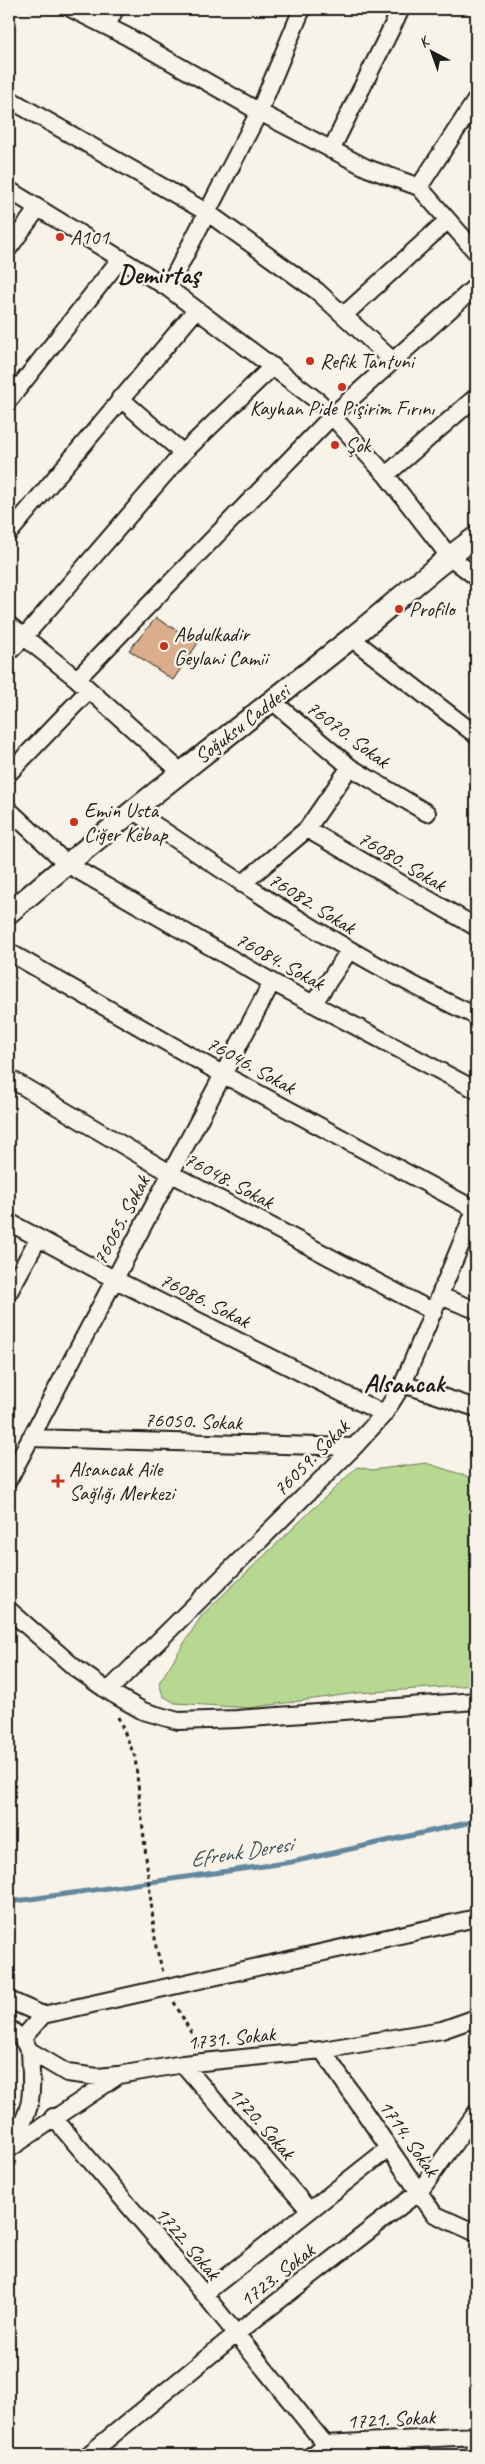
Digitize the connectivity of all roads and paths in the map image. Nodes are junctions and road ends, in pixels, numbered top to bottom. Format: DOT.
graph roads {
  1 [pos="72,9"];
  2 [pos="115,9"];
  3 [pos="302,9"];
  4 [pos="401,9"];
  5 [pos="107,26"];
  6 [pos="9,99"];
  7 [pos="476,100"];
  8 [pos="259,112"];
  9 [pos="331,150"];
  10 [pos="419,187"];
  11 [pos="9,190"];
  12 [pos="38,208"];
  13 [pos="208,213"];
  14 [pos="448,220"];
  15 [pos="9,248"];
  16 [pos="476,252"];
  17 [pos="121,258"];
  18 [pos="476,286"];
  19 [pos="168,288"];
  20 [pos="196,310"];
  21 [pos="344,315"];
  22 [pos="392,360"];
  23 [pos="273,366"];
  24 [pos="476,397"];
  25 [pos="120,398"];
  26 [pos="9,400"];
  27 [pos="332,416"];
  28 [pos="183,454"];
  29 [pos="386,475"];
  30 [pos="9,532"];
  31 [pos="476,537"];
  32 [pos="449,556"];
  33 [pos="476,577"];
  34 [pos="9,625"];
  35 [pos="24,637"];
  36 [pos="351,638"];
  37 [pos="9,652"];
  38 [pos="77,679"];
  39 [pos="90,690"];
  40 [pos="271,700"];
  41 [pos="476,735"];
  42 [pos="350,767"];
  43 [pos="181,772"];
  44 [pos="9,773"];
  45 [pos="9,810"];
  46 [pos="134,811"];
  47 [pos="427,813"];
  48 [pos="307,829"];
  49 [pos="67,864"];
  50 [pos="242,884"];
  51 [pos="9,913"];
  52 [pos="476,927"];
  53 [pos="349,951"];
  54 [pos="9,952"];
  55 [pos="272,982"];
  56 [pos="313,1004"];
  57 [pos="476,1016"];
  58 [pos="222,1074"];
  59 [pos="9,1078"];
  60 [pos="476,1090"];
  61 [pos="170,1173"];
  62 [pos="476,1209"];
  63 [pos="9,1222"];
  64 [pos="38,1239"];
  65 [pos="114,1279"];
  66 [pos="9,1292"];
  67 [pos="440,1296"];
  68 [pos="476,1310"];
  69 [pos="434,1312"];
  70 [pos="403,1384"];
  71 [pos="476,1408"];
  72 [pos="384,1414"];
  73 [pos="30,1438"];
  74 [pos="354,1446"];
  75 [pos="9,1479"];
  76 [pos="9,1610"];
  77 [pos="108,1691"];
  78 [pos="476,1701"];
  79 [pos="476,1918"];
  80 [pos="168,1987"];
  81 [pos="9,2000"];
  82 [pos="43,2015"];
  83 [pos="476,2018"];
  84 [pos="9,2028"];
  85 [pos="26,2045"];
  86 [pos="322,2050"];
  87 [pos="207,2061"];
  88 [pos="183,2064"];
  89 [pos="119,2075"];
  90 [pos="476,2113"];
  91 [pos="53,2118"];
  92 [pos="9,2147"];
  93 [pos="389,2148"];
  94 [pos="420,2191"];
  95 [pos="309,2210"];
  96 [pos="476,2233"];
  97 [pos="204,2294"];
  98 [pos="236,2334"];
  99 [pos="476,2434"];
  100 [pos="325,2444"];
  101 [pos="88,2455"];
  102 [pos="312,2455"];
  103 [pos="474,2455"];
  1 -- 5 [label="street"];
  2 -- 5 [label="street"];
  3 -- 8 [label="street"];
  4 -- 9 [label="street"];
  5 -- 8 [label="street"];
  6 -- 13 [label="street"];
  7 -- 10 [label="street"];
  8 -- 9 [label="street"];
  8 -- 13 [label="street"];
  9 -- 10 [label="street"];
  10 -- 14 [label="street"];
  11 -- 12 [label="street"];
  12 -- 15 [label="street"];
  12 -- 17 [label="street"];
  13 -- 19 [label="street"];
  13 -- 21 [label="street"];
  14 -- 16 [label="street"];
  14 -- 21 [label="street"];
  17 -- 19 [label="street"];
  17 -- 26 [label="street"];
  18 -- 22 [label="street"];
  19 -- 20 [label="street"];
  20 -- 23 [label="street"];
  20 -- 25 [label="street"];
  21 -- 22 [label="street"];
  22 -- 27 [label="street"];
  23 -- 27 [label="street"];
  23 -- 28 [label="street"];
  24 -- 29 [label="street"];
  25 -- 28 [label="street"];
  25 -- 30 [label="street"];
  27 -- 29 [label="street"];
  27 -- 38 [label="street"];
  28 -- 35 [label="street"];
  29 -- 32 [label="street"];
  31 -- 32 [label="street, Soğuksu Caddesi"];
  32 -- 33 [label="street"];
  32 -- 36 [label="street, Soğuksu Caddesi"];
  34 -- 35 [label="street"];
  35 -- 37 [label="street"];
  35 -- 38 [label="street"];
  36 -- 40 [label="street, Soğuksu Caddesi"];
  36 -- 41 [label="street"];
  38 -- 39 [label="street"];
  39 -- 43 [label="street"];
  39 -- 44 [label="street"];
  40 -- 42 [label="street, 76070. Sokak"];
  40 -- 43 [label="street, Soğuksu Caddesi"];
  42 -- 47 [label="street, 76070. Sokak"];
  42 -- 48 [label="street"];
  43 -- 46 [label="street, Soğuksu Caddesi"];
  45 -- 49 [label="street, 76084. Sokak"];
  46 -- 49 [label="street, Soğuksu Caddesi"];
  46 -- 50 [label="street, 76082. Sokak"];
  48 -- 50 [label="street"];
  48 -- 52 [label="street, 76080. Sokak"];
  49 -- 51 [label="street, Soğuksu Caddesi"];
  49 -- 55 [label="street, 76084. Sokak"];
  50 -- 53 [label="street, 76082. Sokak"];
  53 -- 56 [label="street"];
  53 -- 57 [label="street, 76082. Sokak"];
  54 -- 58 [label="street, 76046. Sokak"];
  55 -- 56 [label="street, 76084. Sokak"];
  55 -- 58 [label="street, 76065. Sokak"];
  56 -- 60 [label="street, 76084. Sokak"];
  58 -- 61 [label="street, 76065. Sokak"];
  58 -- 62 [label="street, 76046. Sokak"];
  59 -- 61 [label="street, 76048. Sokak"];
  61 -- 65 [label="street, 76065. Sokak"];
  61 -- 69 [label="street, 76048. Sokak"];
  62 -- 67 [label="street, 76059. Sokak"];
  63 -- 64 [label="street, 76086. Sokak"];
  64 -- 65 [label="street, 76086. Sokak"];
  64 -- 66 [label="street"];
  65 -- 72 [label="street, 76086. Sokak"];
  65 -- 73 [label="street, 76065. Sokak"];
  67 -- 68 [label="street"];
  67 -- 69 [label="street, 76059. Sokak"];
  69 -- 70 [label="street, 76059. Sokak"];
  70 -- 71 [label="street"];
  70 -- 72 [label="street, 76059. Sokak"];
  72 -- 74 [label="street, 76059. Sokak"];
  73 -- 74 [label="street, 76050. Sokak"];
  73 -- 75 [label="street, 76065. Sokak"];
  74 -- 77 [label="street, 76059. Sokak"];
  76 -- 77 [label="street"];
  77 -- 78 [label="street"];
  77 -- 80 [label="path"];
  79 -- 80 [label="street"];
  80 -- 82 [label="street"];
  80 -- 87 [label="path"];
  81 -- 82 [label="street"];
  82 -- 85 [label="street"];
  83 -- 86 [label="street, 1731. Sokak"];
  84 -- 85 [label="street"];
  85 -- 89 [label="street"];
  85 -- 92 [label="street"];
  86 -- 87 [label="street, 1731. Sokak"];
  86 -- 93 [label="street, 1714. Sokak"];
  87 -- 88 [label="street, 1731. Sokak"];
  88 -- 89 [label="street, 1731. Sokak"];
  88 -- 95 [label="street, 1720. Sokak"];
  89 -- 91 [label="street, 1731. Sokak"];
  90 -- 94 [label="street, 1723. Sokak"];
  91 -- 92 [label="street, 1731. Sokak"];
  91 -- 97 [label="street, 1722. Sokak"];
  93 -- 94 [label="street, 1714. Sokak"];
  93 -- 95 [label="street"];
  94 -- 96 [label="street, 1714. Sokak"];
  94 -- 98 [label="street, 1723. Sokak"];
  95 -- 97 [label="street"];
  97 -- 98 [label="street, 1722. Sokak"];
  98 -- 100 [label="street, 1722. Sokak"];
  98 -- 101 [label="street, 1723. Sokak"];
  99 -- 100 [label="street, 1721. Sokak"];
  99 -- 103 [label="street"];
  100 -- 102 [label="street, 1721. Sokak"];
}
